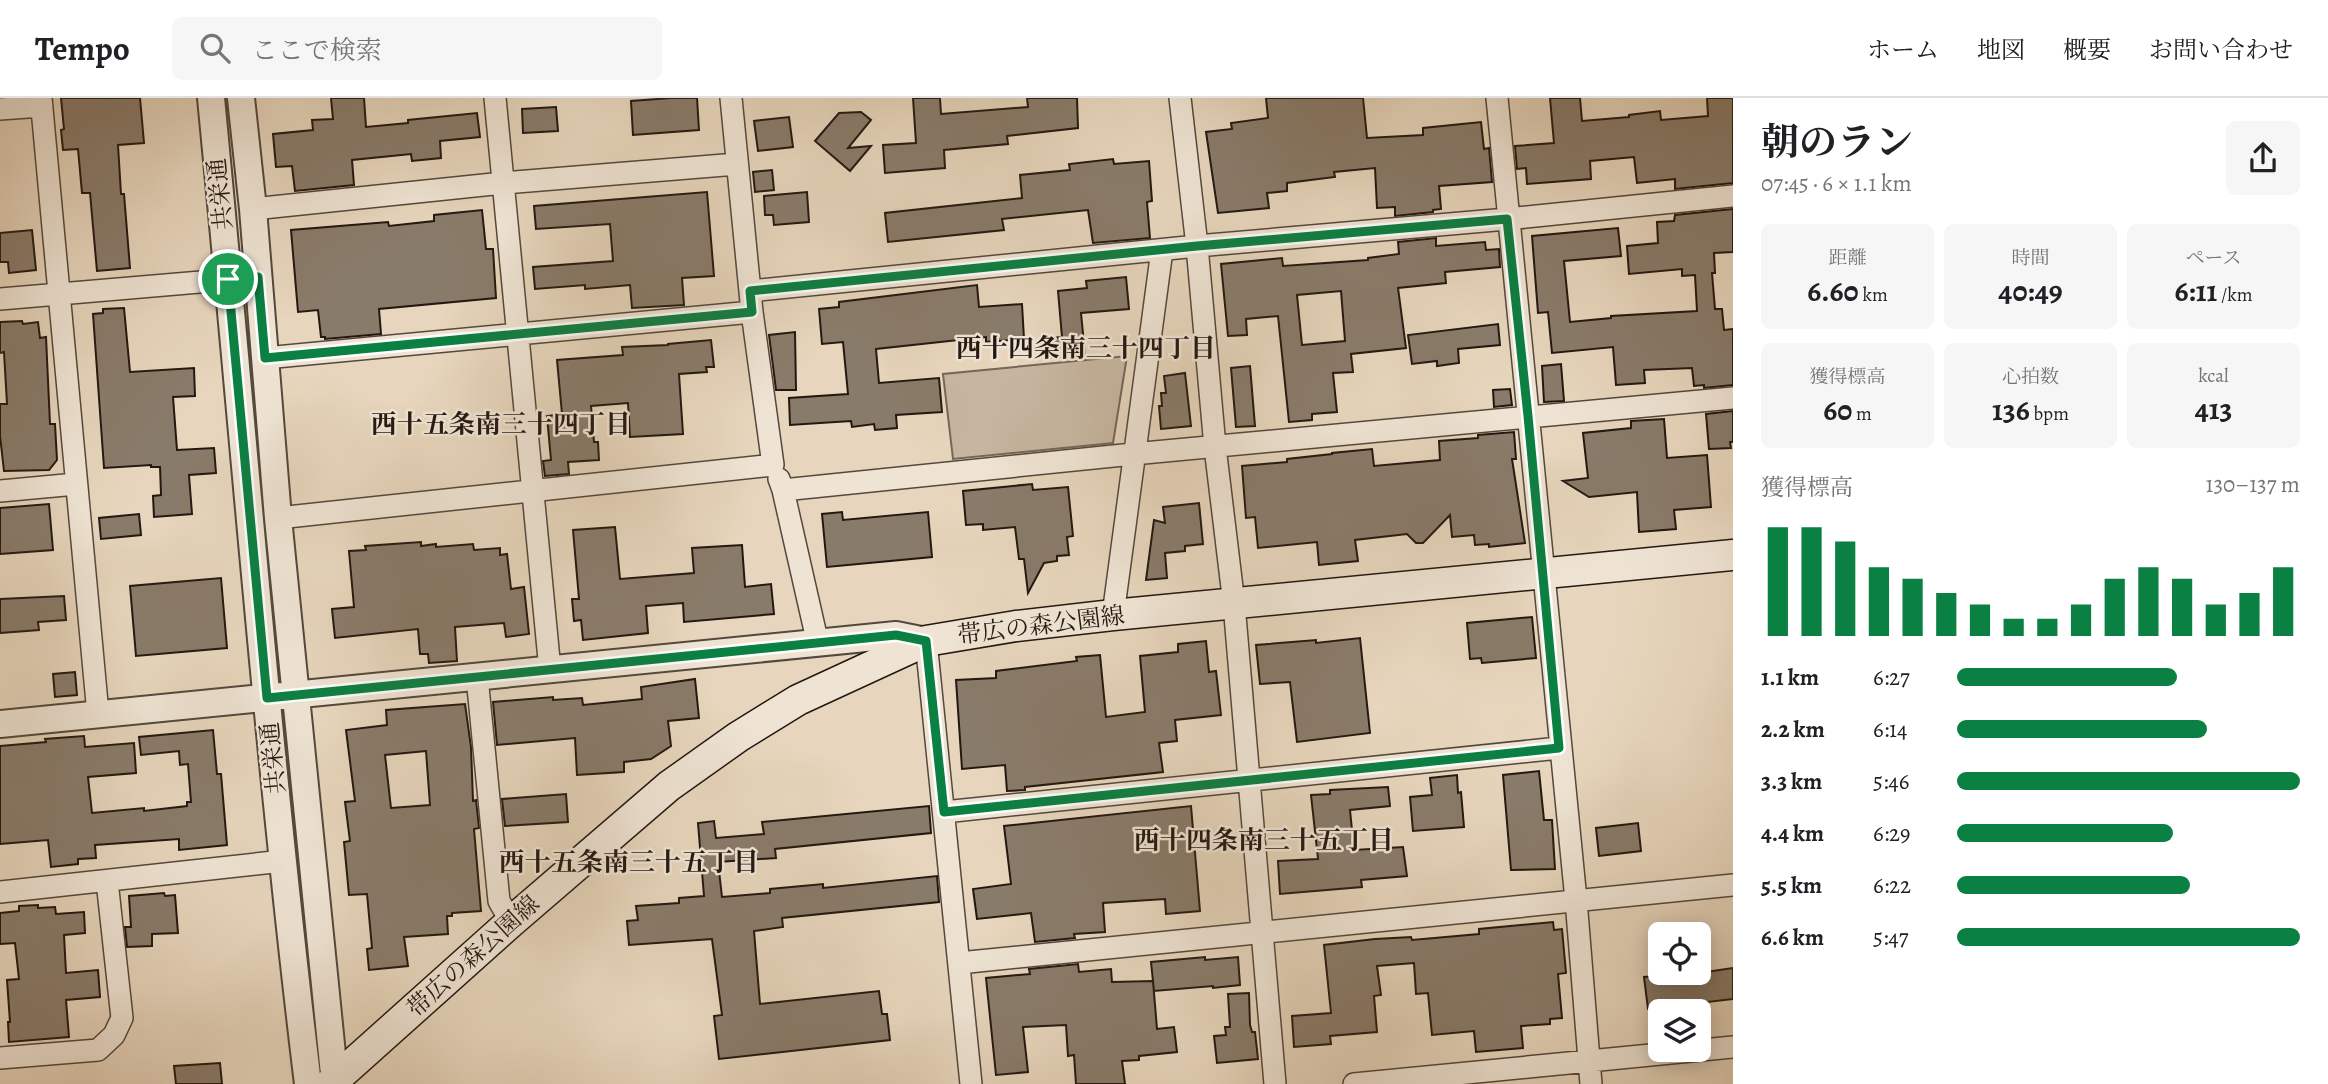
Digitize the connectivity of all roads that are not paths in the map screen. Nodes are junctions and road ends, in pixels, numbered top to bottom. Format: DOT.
graph roads {
  1 [pos="211,98"];
  2 [pos="241,98"];
  3 [pos="495,98"];
  4 [pos="731,98"];
  5 [pos="1180,98"];
  6 [pos="1497,98"];
  7 [pos="41,102"];
  8 [pos="0,109"];
  9 [pos="737,164"];
  10 [pos="503,183"];
  11 [pos="1733,196"];
  12 [pos="253,209"];
  13 [pos="1507,219"];
  14 [pos="1197,246"];
  15 [pos="1162,250"];
  16 [pos="258,277"];
  17 [pos="228,279"];
  18 [pos="59,294"];
  19 [pos="0,299"];
  20 [pos="751,302"];
  21 [pos="517,334"];
  22 [pos="265,358"];
  23 [pos="1733,398"];
  24 [pos="1528,416"];
  25 [pos="1215,447"];
  26 [pos="1133,454"];
  27 [pos="773,465"];
  28 [pos="76,484"];
  29 [pos="783,490"];
  30 [pos="532,491"];
  31 [pos="0,492"];
  32 [pos="278,518"];
  33 [pos="1733,555"];
  34 [pos="1542,574"];
  35 [pos="1234,604"];
  36 [pos="1113,615"];
  37 [pos="926,641"];
  38 [pos="818,644"];
  39 [pos="550,670"];
  40 [pos="477,677"];
  41 [pos="296,695"];
  42 [pos="267,698"];
  43 [pos="98,714"];
  44 [pos="0,724"];
  45 [pos="1559,748"];
  46 [pos="1250,779"];
  47 [pos="944,812"];
  48 [pos="284,861"];
  49 [pos="107,881"];
  50 [pos="1733,885"];
  51 [pos="0,892"];
  52 [pos="1576,900"];
  53 [pos="511,922"];
  54 [pos="1263,931"];
  55 [pos="959,963"];
  56 [pos="1733,1047"];
  57 [pos="0,1058"];
  58 [pos="1589,1062"];
  59 [pos="327,1083"];
  60 [pos="971,1084"];
  61 [pos="1275,1084"];
  62 [pos="1354,1084"];
  63 [pos="1591,1084"];
  1 -- 17 [label="street, 共栄通"];
  2 -- 12 [label="street, 共栄通"];
  3 -- 10 [label="street"];
  4 -- 9 [label="street"];
  5 -- 14 [label="street"];
  6 -- 13 [label="street"];
  7 -- 8 [label="street"];
  7 -- 18 [label="street"];
  9 -- 10 [label="street"];
  9 -- 20 [label="street"];
  10 -- 12 [label="street"];
  10 -- 21 [label="street"];
  11 -- 13 [label="street"];
  12 -- 16 [label="street, 共栄通"];
  13 -- 14 [label="street"];
  13 -- 24 [label="street"];
  14 -- 15 [label="street"];
  14 -- 25 [label="street"];
  15 -- 20 [label="street"];
  15 -- 26 [label="street"];
  16 -- 17 [label="street"];
  16 -- 22 [label="street, 共栄通"];
  17 -- 18 [label="street"];
  17 -- 42 [label="street, 共栄通"];
  18 -- 19 [label="street"];
  18 -- 28 [label="street"];
  20 -- 21 [label="street"];
  20 -- 27 [label="street"];
  21 -- 22 [label="street"];
  21 -- 30 [label="street"];
  22 -- 32 [label="street, 共栄通"];
  23 -- 24 [label="street"];
  24 -- 25 [label="street"];
  24 -- 34 [label="street"];
  25 -- 26 [label="street"];
  25 -- 35 [label="street"];
  26 -- 29 [label="street"];
  26 -- 36 [label="street"];
  27 -- 29 [label="street"];
  27 -- 30 [label="street"];
  28 -- 31 [label="street"];
  28 -- 43 [label="street"];
  29 -- 38 [label="street"];
  30 -- 32 [label="street"];
  30 -- 39 [label="street"];
  32 -- 41 [label="street, 共栄通"];
  33 -- 34 [label="main road, 帯広の森公園線"];
  34 -- 35 [label="main road, 帯広の森公園線"];
  34 -- 45 [label="street"];
  35 -- 36 [label="main road, 帯広の森公園線"];
  35 -- 46 [label="street"];
  36 -- 37 [label="main road, 帯広の森公園線"];
  37 -- 38 [label="street"];
  37 -- 47 [label="street"];
  37 -- 53 [label="main road, 帯広の森公園線"];
  38 -- 39 [label="street"];
  39 -- 40 [label="street"];
  40 -- 41 [label="street"];
  40 -- 53 [label="street"];
  41 -- 42 [label="street"];
  41 -- 59 [label="street, 共栄通"];
  42 -- 43 [label="street"];
  42 -- 48 [label="street, 共栄通"];
  43 -- 44 [label="street"];
  45 -- 46 [label="street"];
  45 -- 52 [label="street"];
  46 -- 47 [label="street"];
  46 -- 54 [label="street"];
  47 -- 55 [label="street"];
  48 -- 49 [label="street"];
  48 -- 59 [label="street, 共栄通"];
  49 -- 51 [label="street"];
  49 -- 57 [label="street"];
  50 -- 52 [label="street"];
  52 -- 54 [label="street"];
  52 -- 58 [label="street"];
  53 -- 59 [label="main road, 帯広の森公園線"];
  54 -- 55 [label="street"];
  54 -- 61 [label="street"];
  55 -- 60 [label="street"];
  56 -- 58 [label="street"];
  58 -- 62 [label="street"];
  58 -- 63 [label="street"];
}
